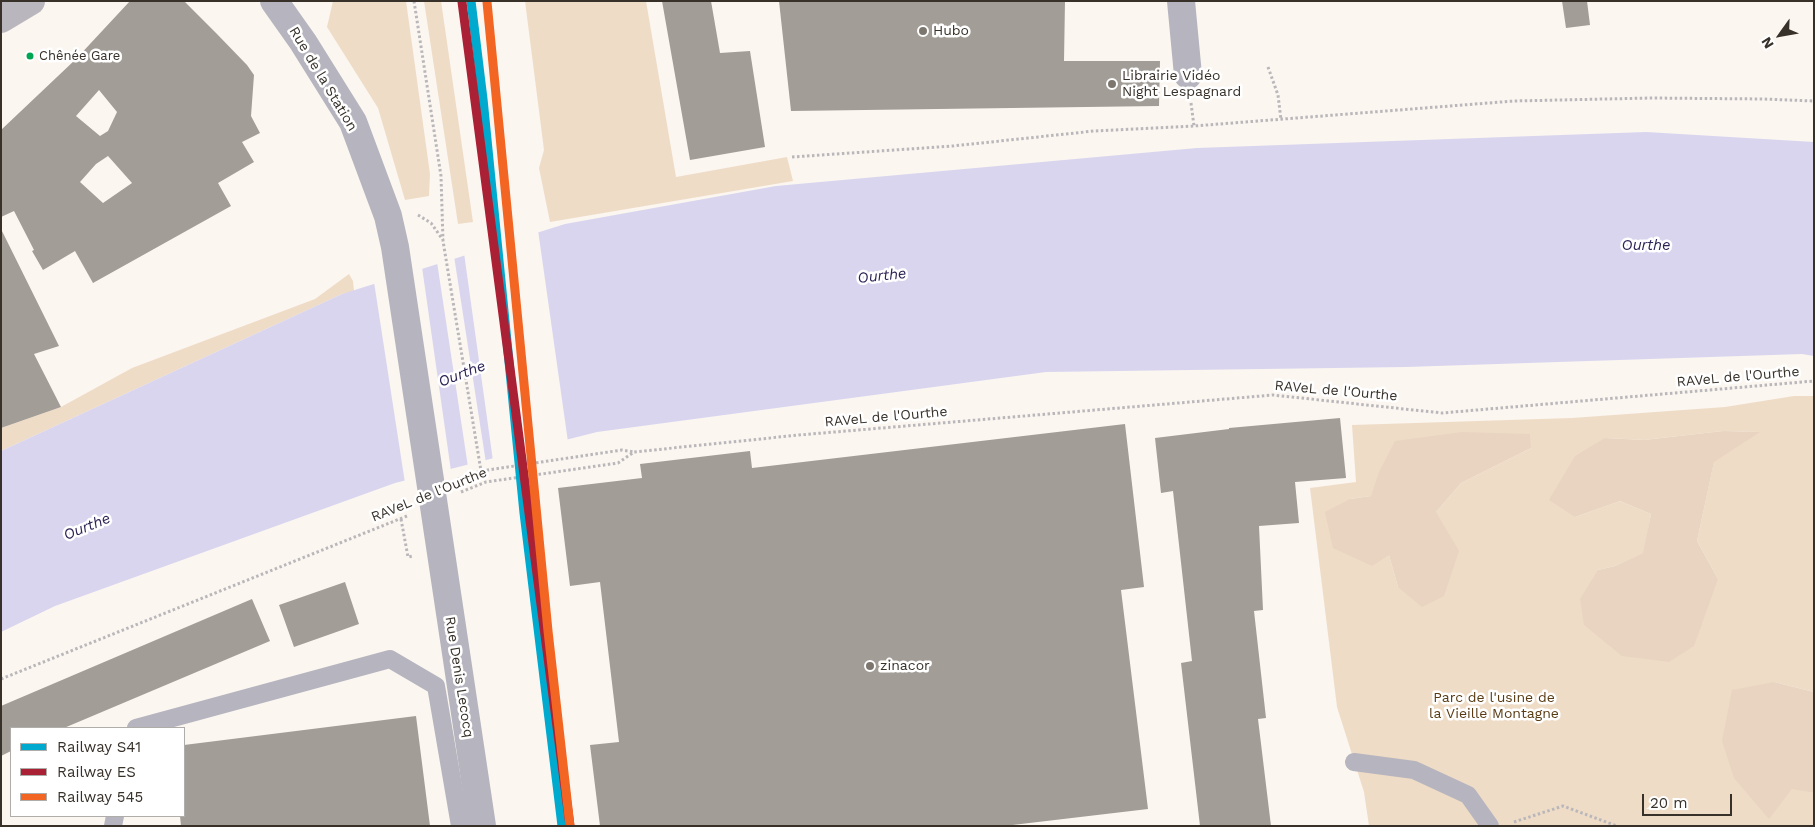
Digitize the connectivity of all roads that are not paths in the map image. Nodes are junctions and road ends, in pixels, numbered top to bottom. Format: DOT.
graph roads {
  1 [pos="31,1"];
  2 [pos="274,1"];
  3 [pos="1180,1"];
  4 [pos="1,19"];
  5 [pos="1188,75"];
  6 [pos="438,527"];
  7 [pos="140,727"];
  8 [pos="1354,762"];
  9 [pos="460,826"];
  10 [pos="482,826"];
  11 [pos="1490,826"];
  1 -- 4 [label="main road"];
  2 -- 6 [label="street, Rue de la Station"];
  3 -- 5 [label="street"];
  6 -- 10 [label="street, Rue Denis Lecocq"];
  7 -- 9 [label="lane"];
  8 -- 11 [label="lane"];
}
